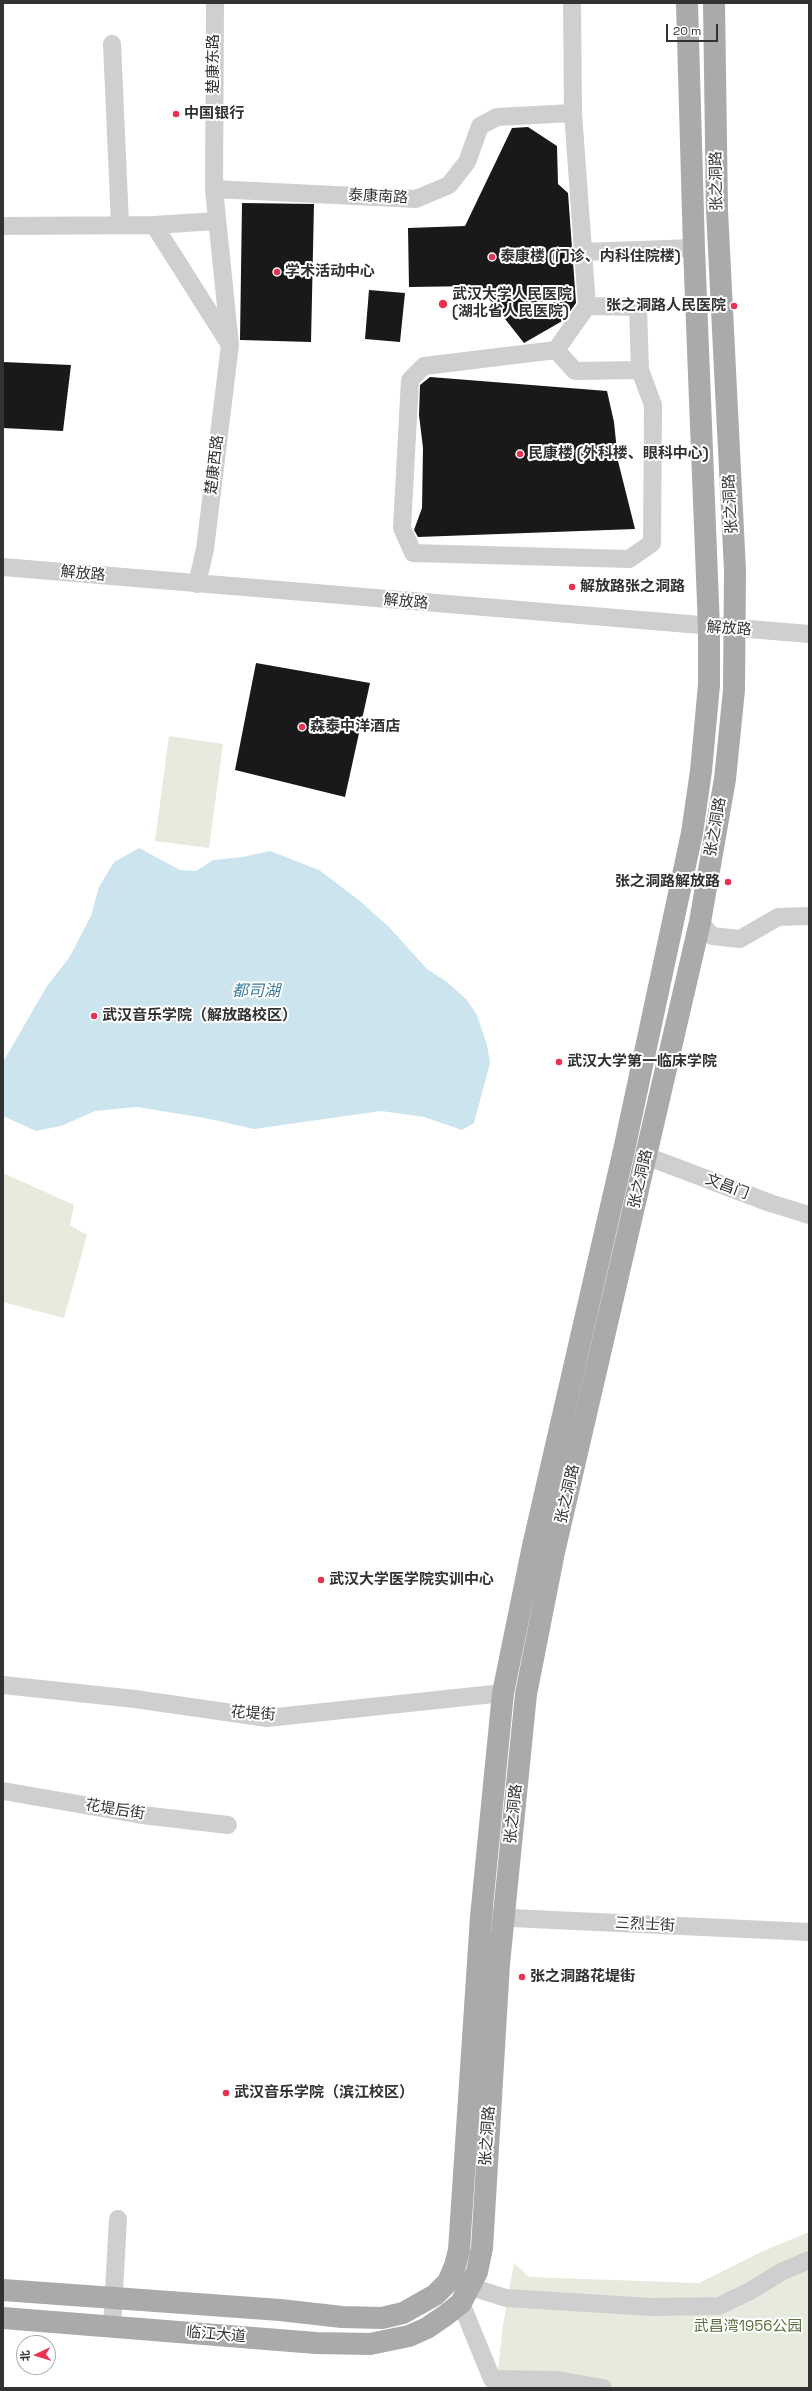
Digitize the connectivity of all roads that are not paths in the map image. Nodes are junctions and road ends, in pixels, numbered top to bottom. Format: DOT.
graph roads {
  1 [pos="215,3"];
  2 [pos="572,3"];
  3 [pos="687,3"];
  4 [pos="714,3"];
  5 [pos="112,44"];
  6 [pos="573,113"];
  7 [pos="214,189"];
  8 [pos="217,221"];
  9 [pos="120,224"];
  10 [pos="154,225"];
  11 [pos="3,226"];
  12 [pos="694,248"];
  13 [pos="583,252"];
  14 [pos="587,306"];
  15 [pos="230,345"];
  16 [pos="556,350"];
  17 [pos="640,370"];
  18 [pos="3,567"];
  19 [pos="197,584"];
  20 [pos="709,628"];
  21 [pos="735,630"];
  22 [pos="809,634"];
  23 [pos="809,916"];
  24 [pos="700,922"];
  25 [pos="646,1156"];
  26 [pos="809,1215"];
  27 [pos="3,1686"];
  28 [pos="503,1693"];
  29 [pos="3,1791"];
  30 [pos="228,1825"];
  31 [pos="481,1917"];
  32 [pos="503,1918"];
  33 [pos="809,1932"];
  34 [pos="118,2218"];
  35 [pos="809,2260"];
  36 [pos="3,2290"];
  37 [pos="466,2295"];
  38 [pos="114,2298"];
  39 [pos="420,2305"];
  40 [pos="3,2318"];
  41 [pos="112,2326"];
  42 [pos="603,2388"];
  1 -- 7 [label="street, 楚康东路"];
  2 -- 6 [label="street"];
  3 -- 12 [label="main road, 张之洞路"];
  4 -- 21 [label="main road, 张之洞路"];
  5 -- 9 [label="street"];
  6 -- 7 [label="street, 泰康南路"];
  6 -- 13 [label="street"];
  7 -- 8 [label="street, 楚康东路"];
  8 -- 10 [label="street"];
  8 -- 15 [label="street, 楚康西路"];
  9 -- 10 [label="street"];
  9 -- 11 [label="street"];
  10 -- 15 [label="street"];
  12 -- 13 [label="street"];
  12 -- 20 [label="main road, 张之洞路"];
  13 -- 14 [label="street"];
  14 -- 16 [label="street"];
  14 -- 17 [label="street"];
  15 -- 19 [label="street, 楚康西路"];
  16 -- 17 [label="street"];
  16 -- 17 [label="street"];
  18 -- 19 [label="street, 解放路"];
  19 -- 20 [label="street, 解放路"];
  20 -- 21 [label="street, 解放路"];
  20 -- 28 [label="main road, 张之洞路"];
  21 -- 22 [label="street, 解放路"];
  21 -- 24 [label="main road, 张之洞路"];
  23 -- 24 [label="street"];
  24 -- 25 [label="main road, 张之洞路"];
  25 -- 26 [label="street, 文昌门"];
  25 -- 32 [label="main road, 张之洞路"];
  27 -- 28 [label="street, 花堤街"];
  28 -- 31 [label="main road, 张之洞路"];
  29 -- 30 [label="street, 花堤后街"];
  31 -- 32 [label="street, 三烈士街"];
  31 -- 39 [label="main road, 张之洞路"];
  32 -- 33 [label="street, 三烈士街"];
  32 -- 37 [label="main road, 张之洞路"];
  34 -- 38 [label="street"];
  35 -- 37 [label="street"];
  36 -- 38 [label="main road, 临江大道"];
  37 -- 41 [label="main road, 临江大道"];
  37 -- 42 [label="street"];
  38 -- 39 [label="main road, 临江大道"];
  38 -- 41 [label="street"];
  40 -- 41 [label="main road, 临江大道"];
}
